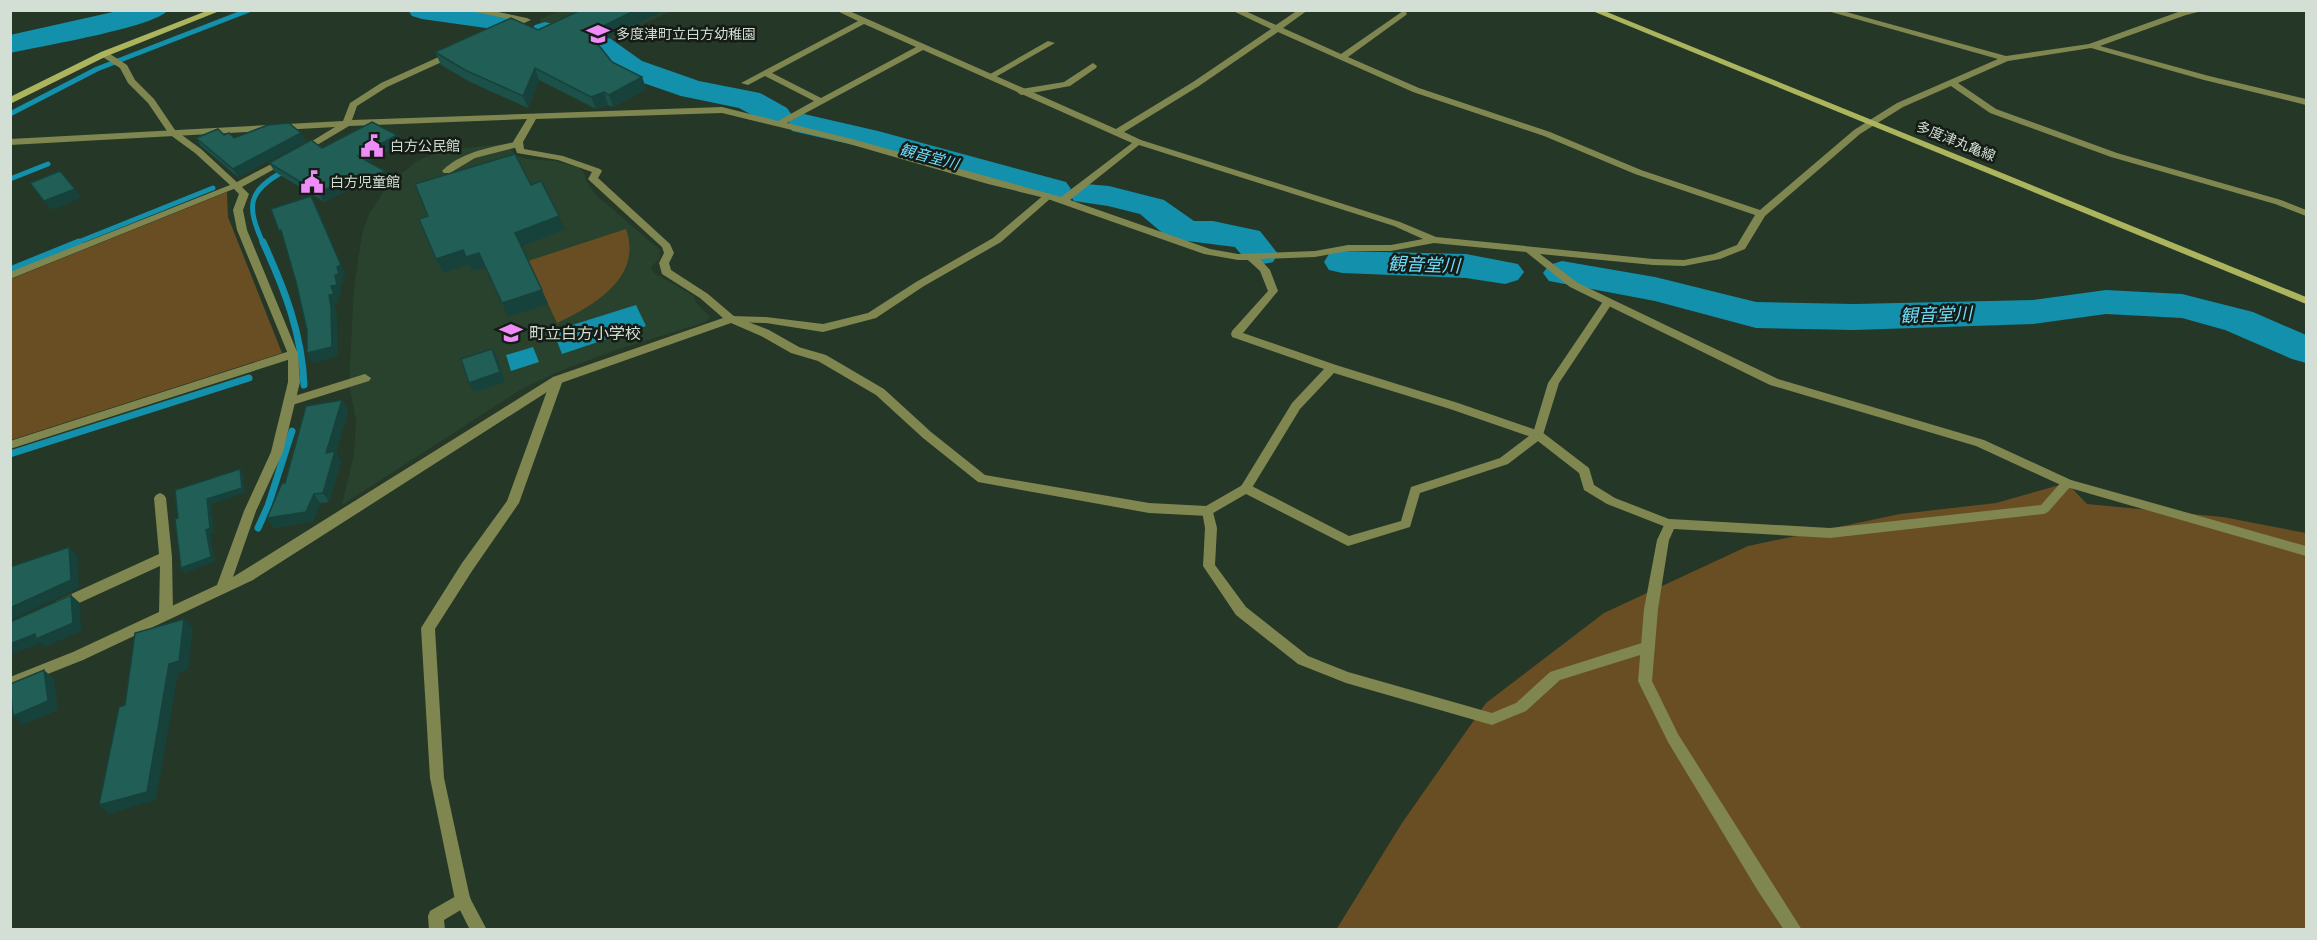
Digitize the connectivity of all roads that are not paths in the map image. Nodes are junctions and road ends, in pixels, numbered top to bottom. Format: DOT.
graph roads {
  1 [pos="218,10"];
  2 [pos="470,10"];
  3 [pos="839,10"];
  4 [pos="1235,10"];
  5 [pos="1304,10"];
  6 [pos="1594,10"];
  7 [pos="1828,10"];
  8 [pos="2202,10"];
  9 [pos="1403,13"];
  10 [pos="864,21"];
  11 [pos="1278,30"];
  12 [pos="496,34"];
  13 [pos="1051,44"];
  14 [pos="2091,46"];
  15 [pos="922,47"];
  16 [pos="466,48"];
  17 [pos="111,58"];
  18 [pos="1341,58"];
  19 [pos="2006,59"];
  20 [pos="1093,66"];
  21 [pos="766,73"];
  22 [pos="989,77"];
  23 [pos="1950,82"];
  24 [pos="745,83"];
  25 [pos="1021,92"];
  26 [pos="10,101"];
  27 [pos="820,101"];
  28 [pos="2307,102"];
  29 [pos="533,117"];
  30 [pos="1872,122"];
  31 [pos="346,124"];
  32 [pos="779,124"];
  33 [pos="172,132"];
  34 [pos="1118,132"];
  35 [pos="10,142"];
  36 [pos="1138,142"];
  37 [pos="519,144"];
  38 [pos="447,171"];
  39 [pos="236,186"];
  40 [pos="1048,196"];
  41 [pos="1063,201"];
  42 [pos="2307,213"];
  43 [pos="1761,214"];
  44 [pos="1434,240"];
  45 [pos="1528,249"];
  46 [pos="1250,256"];
  47 [pos="10,276"];
  48 [pos="2307,301"];
  49 [pos="1608,302"];
  50 [pos="731,319"];
  51 [pos="293,354"];
  52 [pos="1332,368"];
  53 [pos="365,378"];
  54 [pos="557,380"];
  55 [pos="290,402"];
  56 [pos="1538,435"];
  57 [pos="10,445"];
  58 [pos="2067,483"];
  59 [pos="1246,488"];
  60 [pos="160,498"];
  61 [pos="1208,511"];
  62 [pos="1670,524"];
  63 [pos="2307,551"];
  64 [pos="166,557"];
  65 [pos="223,587"];
  66 [pos="52,608"];
  67 [pos="166,614"];
  68 [pos="1648,647"];
  69 [pos="10,683"];
  70 [pos="463,900"];
  71 [pos="437,930"];
  72 [pos="479,930"];
  73 [pos="1794,930"];
  1 -- 17 [label="main road"];
  2 -- 12 [label="street"];
  3 -- 10 [label="street"];
  4 -- 11 [label="street"];
  5 -- 11 [label="street"];
  6 -- 30 [label="main road, 多度津丸亀線"];
  7 -- 19 [label="street"];
  8 -- 14 [label="street"];
  9 -- 18 [label="street"];
  10 -- 15 [label="street"];
  10 -- 21 [label="street"];
  11 -- 18 [label="street"];
  11 -- 34 [label="street"];
  13 -- 22 [label="street"];
  14 -- 19 [label="street"];
  14 -- 28 [label="street"];
  15 -- 22 [label="street"];
  15 -- 27 [label="street"];
  16 -- 31 [label="street"];
  17 -- 26 [label="main road"];
  17 -- 33 [label="street"];
  18 -- 43 [label="street"];
  19 -- 23 [label="street"];
  20 -- 25 [label="street"];
  21 -- 24 [label="street"];
  21 -- 27 [label="street"];
  22 -- 25 [label="street"];
  23 -- 30 [label="street"];
  23 -- 42 [label="street"];
  25 -- 34 [label="street"];
  27 -- 32 [label="street"];
  29 -- 31 [label="street"];
  29 -- 32 [label="street"];
  29 -- 37 [label="street"];
  30 -- 43 [label="street"];
  30 -- 48 [label="main road, 多度津丸亀線"];
  31 -- 33 [label="street"];
  31 -- 39 [label="street"];
  32 -- 40 [label="street"];
  33 -- 35 [label="street"];
  33 -- 39 [label="street"];
  34 -- 36 [label="street"];
  36 -- 41 [label="street"];
  36 -- 44 [label="street"];
  37 -- 38 [label="street"];
  37 -- 50 [label="street"];
  39 -- 47 [label="street"];
  39 -- 51 [label="street"];
  40 -- 41 [label="street"];
  40 -- 50 [label="street"];
  41 -- 46 [label="street"];
  43 -- 45 [label="street"];
  44 -- 45 [label="street"];
  44 -- 46 [label="street"];
  45 -- 49 [label="street"];
  46 -- 52 [label="street"];
  49 -- 56 [label="street"];
  49 -- 58 [label="street"];
  50 -- 54 [label="street"];
  50 -- 61 [label="street"];
  51 -- 55 [label="street"];
  51 -- 57 [label="street"];
  52 -- 56 [label="street"];
  52 -- 59 [label="street"];
  53 -- 55 [label="street"];
  54 -- 65 [label="street"];
  54 -- 70 [label="street"];
  55 -- 65 [label="street"];
  56 -- 59 [label="street"];
  56 -- 62 [label="street"];
  58 -- 62 [label="street"];
  58 -- 63 [label="street"];
  59 -- 61 [label="street"];
  60 -- 64 [label="street"];
  61 -- 68 [label="street"];
  62 -- 68 [label="street"];
  64 -- 66 [label="street"];
  64 -- 67 [label="street"];
  65 -- 67 [label="street"];
  67 -- 69 [label="street"];
  68 -- 73 [label="street"];
  70 -- 71 [label="street"];
  70 -- 72 [label="street"];
}
